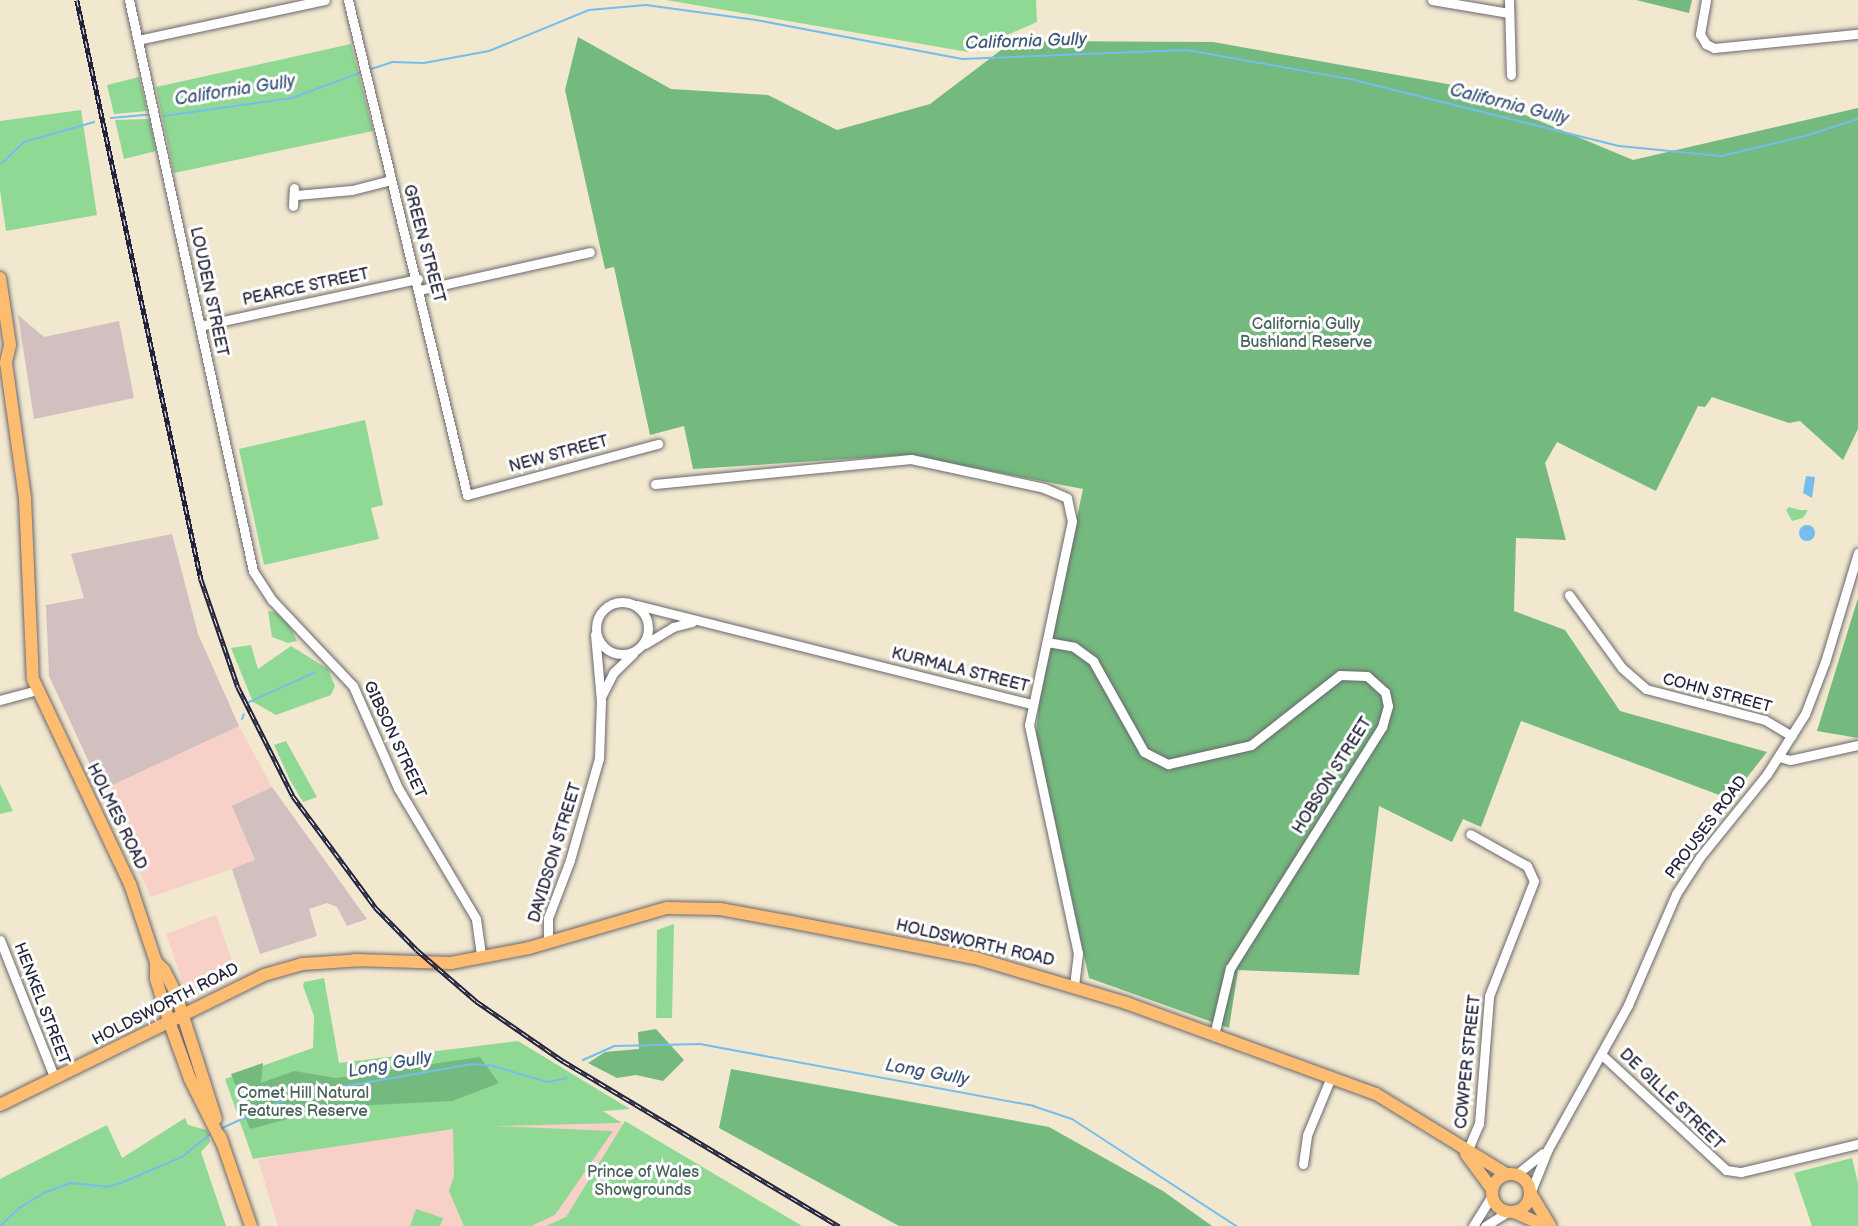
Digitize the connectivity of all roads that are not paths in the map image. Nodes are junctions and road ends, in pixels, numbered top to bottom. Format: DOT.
graph roads {
  1 [pos="129,0"];
  2 [pos="325,0"];
  3 [pos="348,0"];
  4 [pos="1432,0"];
  5 [pos="1509,0"];
  6 [pos="1706,0"];
  7 [pos="1509,13"];
  8 [pos="1858,34"];
  9 [pos="138,40"];
  10 [pos="1511,75"];
  11 [pos="391,180"];
  12 [pos="292,206"];
  13 [pos="590,252"];
  14 [pos="0,278"];
  15 [pos="417,279"];
  16 [pos="420,290"];
  17 [pos="200,326"];
  18 [pos="2,359"];
  19 [pos="658,444"];
  20 [pos="655,484"];
  21 [pos="467,495"];
  22 [pos="1858,553"];
  23 [pos="263,589"];
  24 [pos="1569,595"];
  25 [pos="637,605"];
  26 [pos="706,622"];
  27 [pos="595,634"];
  28 [pos="1047,642"];
  29 [pos="639,649"];
  30 [pos="37,690"];
  31 [pos="0,700"];
  32 [pos="600,701"];
  33 [pos="1032,704"];
  34 [pos="1792,736"];
  35 [pos="1857,747"];
  36 [pos="1779,757"];
  37 [pos="1470,834"];
  38 [pos="0,940"];
  39 [pos="548,943"];
  40 [pos="481,956"];
  41 [pos="156,962"];
  42 [pos="1074,986"];
  43 [pos="182,1014"];
  44 [pos="169,1021"];
  45 [pos="1214,1035"];
  46 [pos="1602,1055"];
  47 [pos="1331,1077"];
  48 [pos="55,1079"];
  49 [pos="0,1106"];
  50 [pos="218,1132"];
  51 [pos="1858,1144"];
  52 [pos="1548,1149"];
  53 [pos="1468,1152"];
  54 [pos="1303,1164"];
  55 [pos="1512,1174"];
  56 [pos="1492,1192"];
  57 [pos="1531,1193"];
  58 [pos="1510,1212"];
  59 [pos="251,1226"];
  60 [pos="1473,1226"];
  61 [pos="1485,1226"];
  62 [pos="1545,1226"];
  63 [pos="1550,1226"];
  1 -- 9 [label="street, LOUDEN STREET"];
  2 -- 9 [label="street"];
  3 -- 11 [label="street, GREEN STREET"];
  4 -- 7 [label="street"];
  5 -- 7 [label="street"];
  6 -- 8 [label="street"];
  7 -- 10 [label="street"];
  9 -- 17 [label="street, LOUDEN STREET"];
  11 -- 12 [label="street"];
  11 -- 15 [label="street, GREEN STREET"];
  13 -- 16 [label="street"];
  14 -- 18 [label="main road, HOLMES ROAD"];
  15 -- 16 [label="street, GREEN STREET"];
  15 -- 17 [label="street, PEARCE STREET"];
  16 -- 21 [label="street, GREEN STREET"];
  17 -- 23 [label="street, LOUDEN STREET"];
  18 -- 30 [label="main road, HOLMES ROAD"];
  19 -- 21 [label="street, NEW STREET"];
  20 -- 28 [label="street"];
  22 -- 34 [label="street, PROUSES ROAD"];
  23 -- 40 [label="street, GIBSON STREET"];
  24 -- 34 [label="street, COHN STREET"];
  25 -- 26 [label="street, KURMALA STREET"];
  25 -- 27 [label="street"];
  25 -- 29 [label="street"];
  26 -- 29 [label="street, KURMALA STREET"];
  26 -- 33 [label="street, KURMALA STREET"];
  27 -- 29 [label="street"];
  27 -- 32 [label="street, DAVIDSON STREET"];
  28 -- 33 [label="street"];
  28 -- 45 [label="street, HOBSON STREET"];
  29 -- 32 [label="street, DAVIDSON STREET"];
  30 -- 31 [label="street"];
  30 -- 41 [label="main road, HOLMES ROAD"];
  32 -- 39 [label="street, DAVIDSON STREET"];
  33 -- 42 [label="street, KURMALA STREET"];
  34 -- 36 [label="street, PROUSES ROAD"];
  35 -- 36 [label="street"];
  36 -- 46 [label="street, PROUSES ROAD"];
  37 -- 53 [label="street, COWPER STREET"];
  38 -- 48 [label="street, HENKEL STREET"];
  39 -- 40 [label="main road, HOLDSWORTH ROAD"];
  39 -- 42 [label="main road, HOLDSWORTH ROAD"];
  40 -- 43 [label="main road, HOLDSWORTH ROAD"];
  41 -- 43 [label="main road, HOLMES ROAD"];
  41 -- 44 [label="main road, HOLMES ROAD"];
  42 -- 45 [label="main road, HOLDSWORTH ROAD"];
  43 -- 44 [label="main road, HOLDSWORTH ROAD"];
  43 -- 50 [label="main road, HOLMES ROAD"];
  44 -- 48 [label="main road, HOLDSWORTH ROAD"];
  44 -- 50 [label="main road, HOLMES ROAD"];
  45 -- 47 [label="main road, HOLDSWORTH ROAD"];
  46 -- 51 [label="street, DE GILLE STREET"];
  46 -- 52 [label="street, PROUSES ROAD"];
  47 -- 53 [label="main road, HOLDSWORTH ROAD"];
  47 -- 54 [label="street"];
  48 -- 49 [label="main road, HOLDSWORTH ROAD"];
  50 -- 59 [label="main road, HOLMES ROAD"];
  52 -- 55 [label="street, PROUSES ROAD"];
  52 -- 57 [label="street, PROUSES ROAD"];
  53 -- 55 [label="main road, HOLDSWORTH ROAD"];
  53 -- 56 [label="main road, HOLDSWORTH ROAD"];
  55 -- 56 [label="main road"];
  55 -- 57 [label="main road"];
  56 -- 58 [label="main road"];
  56 -- 60 [label="street"];
  57 -- 58 [label="main road"];
  57 -- 63 [label="main road"];
  58 -- 61 [label="street"];
  58 -- 62 [label="main road"];
}
